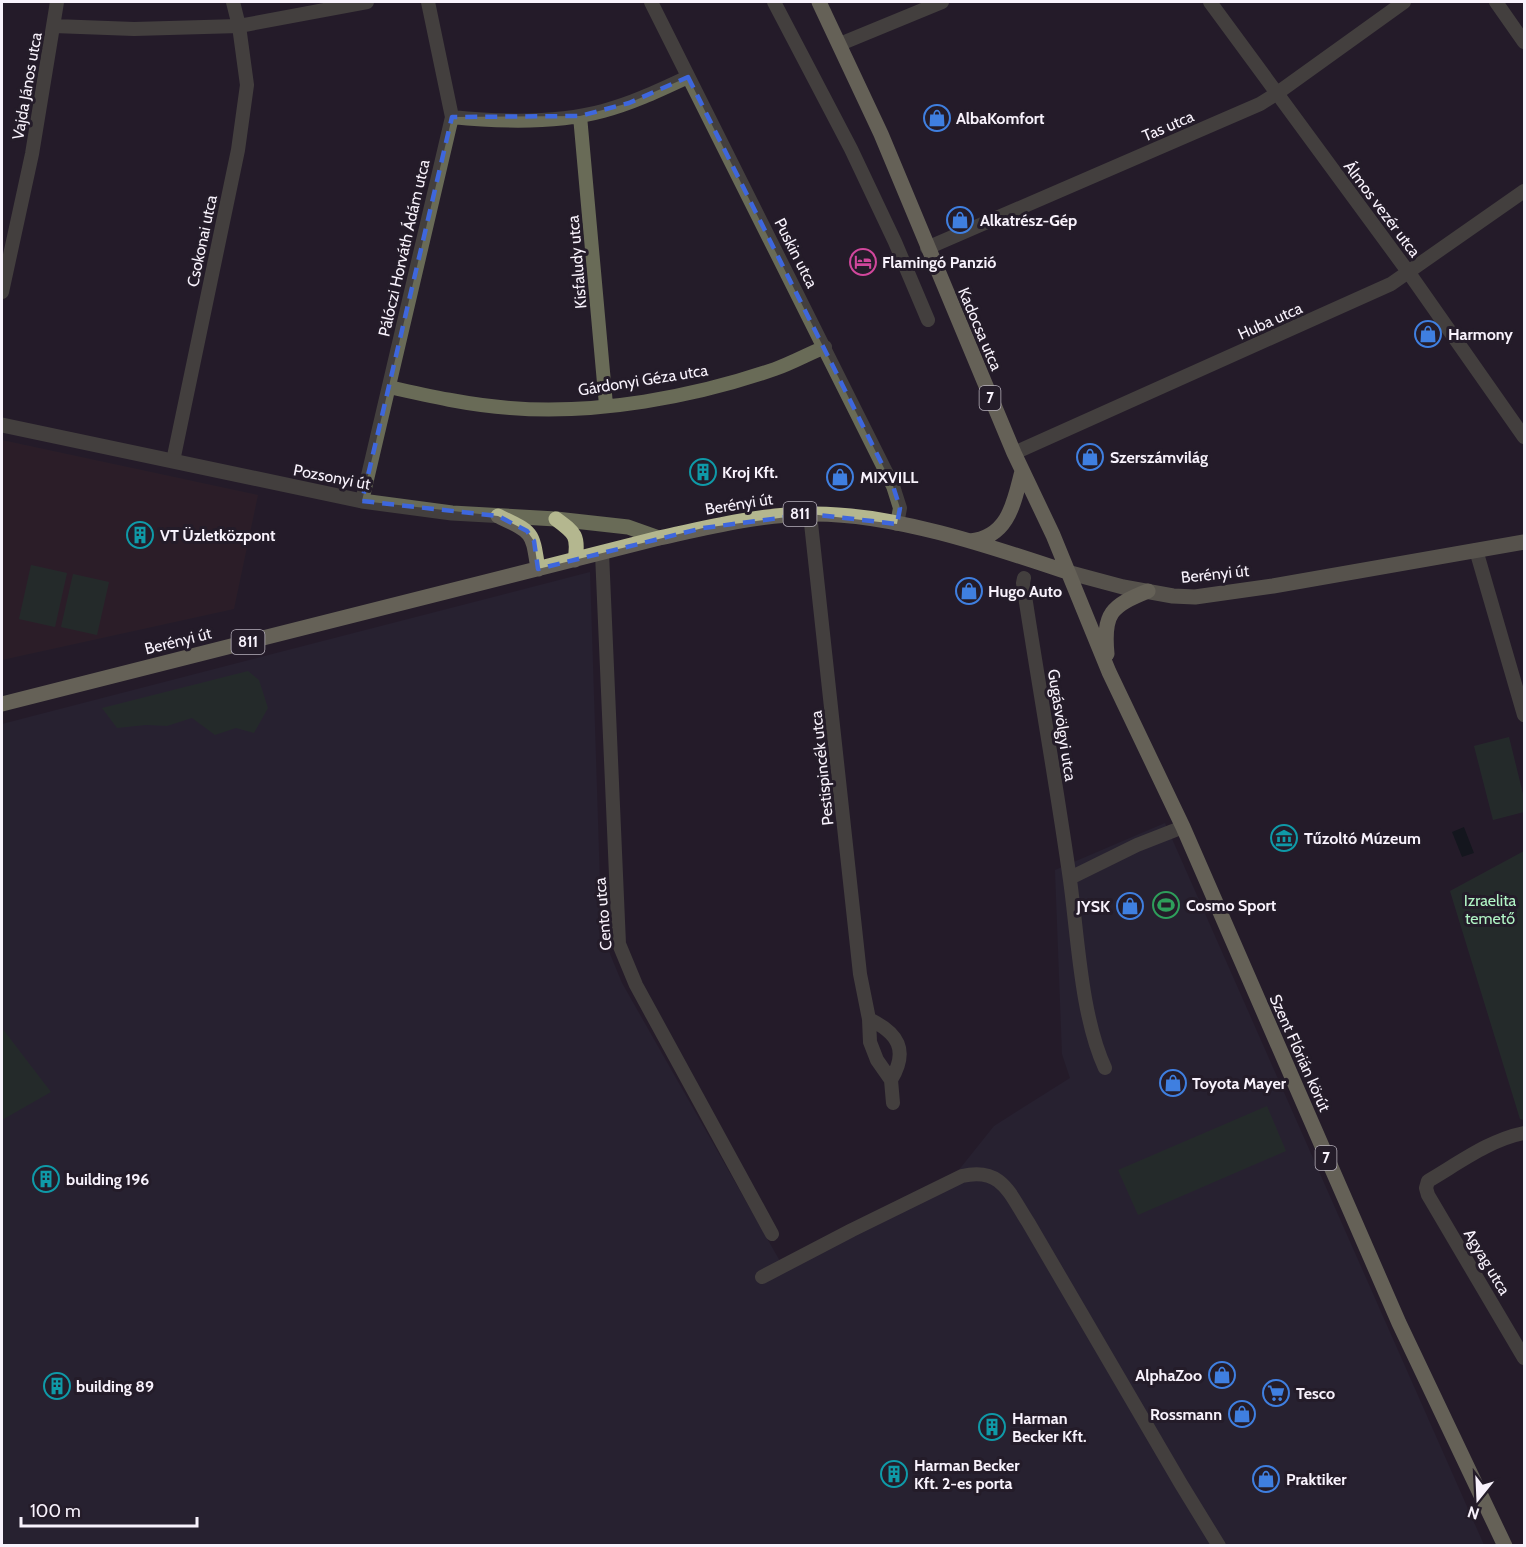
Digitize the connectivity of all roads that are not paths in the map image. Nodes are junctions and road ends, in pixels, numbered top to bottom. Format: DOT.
graph roads {
  1 [pos="57,2"];
  2 [pos="233,2"];
  3 [pos="367,2"];
  4 [pos="428,2"];
  5 [pos="651,2"];
  6 [pos="774,2"];
  7 [pos="819,2"];
  8 [pos="942,2"];
  9 [pos="1210,2"];
  10 [pos="1404,2"];
  11 [pos="1496,2"];
  12 [pos="54,26"];
  13 [pos="239,26"];
  14 [pos="1524,42"];
  15 [pos="840,44"];
  16 [pos="688,77"];
  17 [pos="1276,94"];
  18 [pos="580,116"];
  19 [pos="452,117"];
  20 [pos="1524,191"];
  21 [pos="927,248"];
  22 [pos="1409,273"];
  23 [pos="2,292"];
  24 [pos="928,320"];
  25 [pos="825,347"];
  26 [pos="389,387"];
  27 [pos="606,405"];
  28 [pos="2,425"];
  29 [pos="1524,436"];
  30 [pos="1014,453"];
  31 [pos="173,461"];
  32 [pos="1022,471"];
  33 [pos="362,501"];
  34 [pos="810,514"];
  35 [pos="498,516"];
  36 [pos="556,519"];
  37 [pos="897,524"];
  38 [pos="659,538"];
  39 [pos="970,541"];
  40 [pos="1524,542"];
  41 [pos="1476,550"];
  42 [pos="602,553"];
  43 [pos="575,560"];
  44 [pos="538,569"];
  45 [pos="1067,572"];
  46 [pos="1024,578"];
  47 [pos="1148,591"];
  48 [pos="1109,672"];
  49 [pos="2,704"];
  50 [pos="1524,715"];
  51 [pos="1183,827"];
  52 [pos="1070,878"];
  53 [pos="868,1019"];
  54 [pos="1105,1068"];
  55 [pos="891,1080"];
  56 [pos="893,1103"];
  57 [pos="1524,1133"];
  58 [pos="772,1234"];
  59 [pos="762,1277"];
  60 [pos="1524,1358"];
  61 [pos="1219,1545"];
  62 [pos="1505,1545"];
  1 -- 12 [label="street, Vajda János utca"];
  2 -- 13 [label="street, Csokonai utca"];
  3 -- 13 [label="street"];
  4 -- 19 [label="street, Pálóczi Horváth Ádám utca"];
  5 -- 16 [label="street, Puskin utca"];
  6 -- 24 [label="street"];
  7 -- 15 [label="main road, Kadocsa utca / 7"];
  8 -- 15 [label="street"];
  9 -- 17 [label="street, Álmos vezér utca"];
  10 -- 17 [label="street, Tas utca"];
  11 -- 14 [label="street"];
  12 -- 13 [label="street"];
  12 -- 23 [label="street, Vajda János utca"];
  13 -- 31 [label="street, Csokonai utca"];
  15 -- 21 [label="main road, Kadocsa utca / 7"];
  16 -- 18 [label="street"];
  16 -- 25 [label="street, Puskin utca"];
  17 -- 21 [label="street, Tas utca"];
  17 -- 22 [label="street, Álmos vezér utca"];
  18 -- 19 [label="street"];
  18 -- 27 [label="street, Kisfaludy utca"];
  19 -- 26 [label="street, Pálóczi Horváth Ádám utca"];
  20 -- 22 [label="street, Huba utca"];
  21 -- 30 [label="main road, Kadocsa utca / 7"];
  22 -- 29 [label="street, Álmos vezér utca"];
  22 -- 30 [label="street, Huba utca"];
  25 -- 27 [label="street, Gárdonyi Géza utca"];
  25 -- 37 [label="street, Puskin utca"];
  26 -- 27 [label="street, Gárdonyi Géza utca"];
  26 -- 33 [label="street, Pálóczi Horváth Ádám utca"];
  28 -- 31 [label="street, Pozsonyi út"];
  30 -- 32 [label="main road, Kadocsa utca / 7"];
  31 -- 33 [label="street, Pozsonyi út"];
  32 -- 39 [label="main road"];
  32 -- 45 [label="main road, Kadocsa utca / 7"];
  33 -- 35 [label="street, Pozsonyi út"];
  34 -- 37 [label="main road, Berényi út / 811"];
  34 -- 38 [label="main road, Berényi út / 811"];
  34 -- 53 [label="street, Pestispincék utca"];
  35 -- 36 [label="street, Pozsonyi út"];
  35 -- 44 [label="main road"];
  36 -- 38 [label="street, Pozsonyi út"];
  36 -- 43 [label="main road"];
  37 -- 39 [label="main road, Berényi út / 811"];
  38 -- 42 [label="main road, Berényi út / 811"];
  39 -- 45 [label="main road, Berényi út / 811"];
  40 -- 41 [label="main road, Berényi út"];
  41 -- 47 [label="main road, Berényi út"];
  41 -- 50 [label="street"];
  42 -- 43 [label="main road, Berényi út / 811"];
  42 -- 58 [label="street, Cento utca"];
  43 -- 44 [label="main road, Berényi út / 811"];
  44 -- 49 [label="main road, Berényi út / 811"];
  45 -- 47 [label="main road, Berényi út"];
  45 -- 48 [label="main road, Szent Flórián körút / 7"];
  46 -- 52 [label="street, Gugásvölgyi utca"];
  47 -- 48 [label="main road"];
  48 -- 51 [label="main road, Szent Flórián körút / 7"];
  51 -- 52 [label="street"];
  51 -- 62 [label="main road, Szent Flórián körút / 7"];
  52 -- 54 [label="street, Gugásvölgyi utca"];
  53 -- 55 [label="street, Pestispincék utca"];
  53 -- 55 [label="street, Pestispincék utca"];
  55 -- 56 [label="street, Pestispincék utca"];
  57 -- 60 [label="street, Agyag utca"];
  59 -- 61 [label="street"];
}
